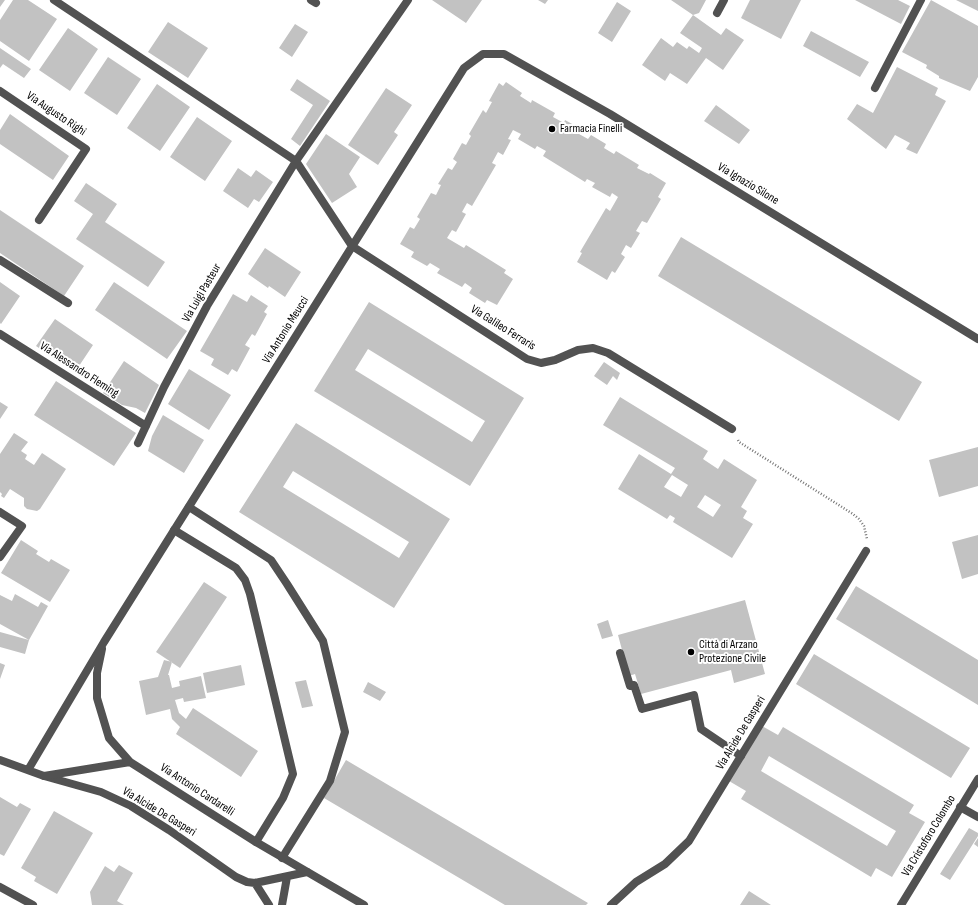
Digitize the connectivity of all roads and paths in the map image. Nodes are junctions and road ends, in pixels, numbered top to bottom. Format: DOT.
graph roads {
  1 [pos="54,0"];
  2 [pos="408,0"];
  3 [pos="724,0"];
  4 [pos="921,0"];
  5 [pos="718,13"];
  6 [pos="504,54"];
  7 [pos="875,88"];
  8 [pos="0,91"];
  9 [pos="296,161"];
  10 [pos="39,220"];
  11 [pos="352,246"];
  12 [pos="0,260"];
  13 [pos="68,303"];
  14 [pos="0,334"];
  15 [pos="978,339"];
  16 [pos="146,426"];
  17 [pos="732,429"];
  18 [pos="138,443"];
  19 [pos="188,507"];
  20 [pos="0,512"];
  21 [pos="174,530"];
  22 [pos="866,551"];
  23 [pos="0,557"];
  24 [pos="104,642"];
  25 [pos="620,653"];
  26 [pos="741,756"];
  27 [pos="0,760"];
  28 [pos="130,762"];
  29 [pos="28,770"];
  30 [pos="44,776"];
  31 [pos="978,779"];
  32 [pos="960,807"];
  33 [pos="978,817"];
  34 [pos="256,842"];
  35 [pos="282,858"];
  36 [pos="307,872"];
  37 [pos="287,877"];
  38 [pos="255,883"];
  39 [pos="0,887"];
  40 [pos="33,905"];
  41 [pos="269,905"];
  42 [pos="282,905"];
  43 [pos="364,905"];
  44 [pos="611,905"];
  45 [pos="900,905"];
  1 -- 9 [label="street"];
  2 -- 9 [label="street, Via Luigi Pasteur"];
  3 -- 5 [label="street"];
  4 -- 7 [label="street"];
  6 -- 11 [label="street, Via Antonio Meucci"];
  6 -- 15 [label="street, Via Ignazio Silone"];
  8 -- 10 [label="street, Via Augusto Righi"];
  9 -- 11 [label="street"];
  9 -- 16 [label="street, Via Luigi Pasteur"];
  11 -- 17 [label="street, Via Galileo Ferraris"];
  11 -- 19 [label="street, Via Antonio Meucci"];
  12 -- 13 [label="street"];
  14 -- 16 [label="street, Via Alessandro Fleming"];
  16 -- 18 [label="street, Via Luigi Pasteur"];
  17 -- 22 [label="path"];
  19 -- 21 [label="street, Via Antonio Meucci"];
  19 -- 35 [label="street"];
  20 -- 23 [label="street"];
  21 -- 24 [label="street, Via Antonio Meucci"];
  21 -- 34 [label="street"];
  22 -- 26 [label="street, Via Alcide De Gasperi"];
  24 -- 28 [label="street, Via Antonio Cardarelli"];
  24 -- 29 [label="street"];
  25 -- 26 [label="street"];
  26 -- 44 [label="street, Via Alcide De Gasperi"];
  27 -- 29 [label="street, Via Alcide De Gasperi"];
  28 -- 30 [label="street, Via Alcide De Gasperi"];
  28 -- 34 [label="street, Via Antonio Cardarelli"];
  29 -- 30 [label="street, Via Alcide De Gasperi"];
  30 -- 38 [label="street, Via Alcide De Gasperi"];
  31 -- 32 [label="street, Via Cristoforo Colombo"];
  32 -- 33 [label="street"];
  32 -- 45 [label="street, Via Cristoforo Colombo"];
  34 -- 35 [label="street, Via Antonio Cardarelli"];
  35 -- 36 [label="street, Via Antonio Cardarelli"];
  36 -- 37 [label="street, Via Alcide De Gasperi"];
  36 -- 43 [label="street, Via Antonio Cardarelli"];
  37 -- 38 [label="street, Via Alcide De Gasperi"];
  37 -- 42 [label="street"];
  38 -- 41 [label="street"];
  39 -- 40 [label="street"];
}
